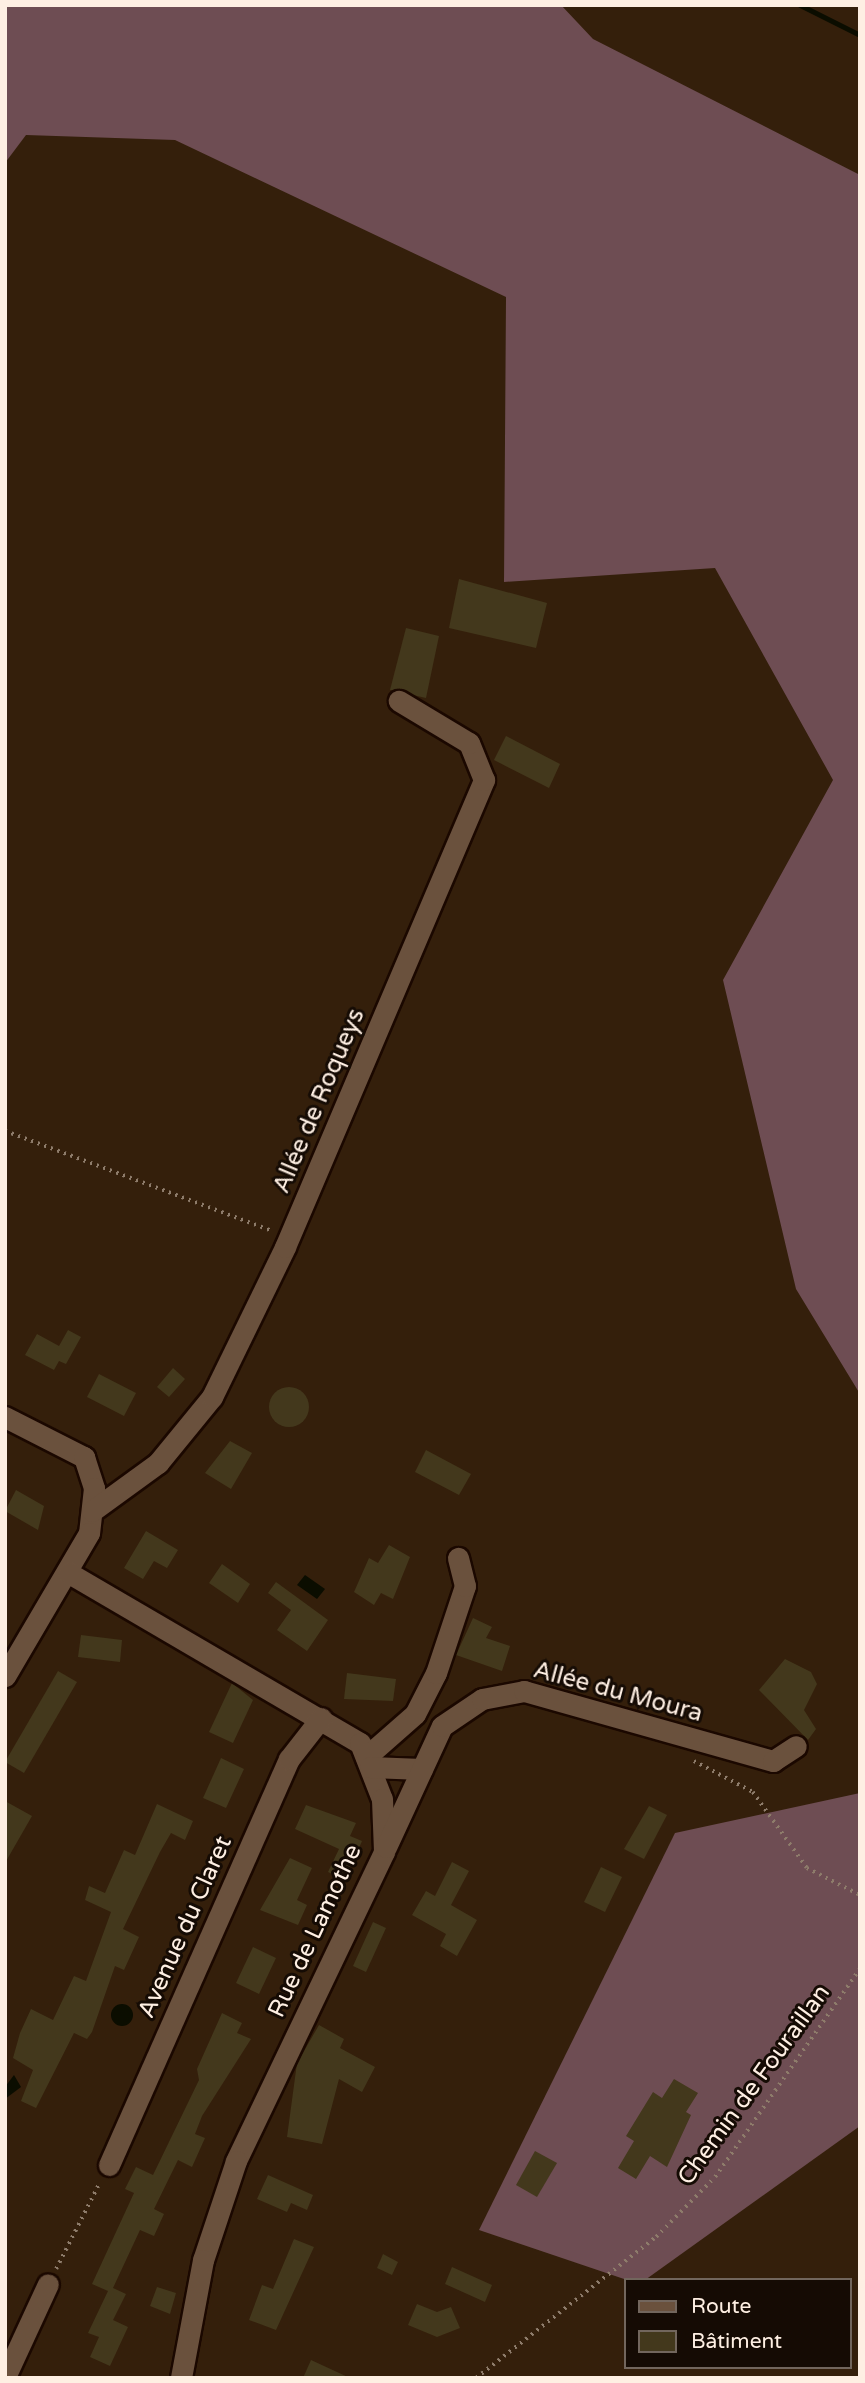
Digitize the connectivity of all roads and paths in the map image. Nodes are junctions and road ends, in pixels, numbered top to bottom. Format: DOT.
graph roads {
  1 [pos="399,701"];
  2 [pos="5,1131"];
  3 [pos="285,1247"];
  4 [pos="10,1420"];
  5 [pos="92,1511"];
  6 [pos="458,1558"];
  7 [pos="69,1573"];
  8 [pos="5,1676"];
  9 [pos="321,1718"];
  10 [pos="681,1735"];
  11 [pos="796,1746"];
  12 [pos="368,1762"];
  13 [pos="422,1769"];
  14 [pos="384,1852"];
  15 [pos="860,1895"];
  16 [pos="860,1968"];
  17 [pos="109,2165"];
  18 [pos="48,2284"];
  19 [pos="5,2377"];
  20 [pos="181,2378"];
  21 [pos="476,2378"];
  1 -- 3 [label="street, Allée de Roqueys"];
  2 -- 3 [label="path"];
  3 -- 5 [label="street, Allée de Roqueys"];
  4 -- 5 [label="street"];
  5 -- 7 [label="street"];
  6 -- 12 [label="street"];
  7 -- 8 [label="street"];
  7 -- 9 [label="street, Rue de Lamothe"];
  9 -- 12 [label="street, Rue de Lamothe"];
  9 -- 17 [label="street, Avenue du Claret"];
  10 -- 11 [label="street, Allée du Moura"];
  10 -- 13 [label="street, Allée du Moura"];
  10 -- 15 [label="path"];
  12 -- 13 [label="street"];
  12 -- 14 [label="street, Rue de Lamothe"];
  13 -- 14 [label="street, Allée du Moura"];
  14 -- 20 [label="street, Rue de Lamothe"];
  16 -- 21 [label="path, Chemin de Fouraillan"];
  17 -- 18 [label="path"];
  18 -- 19 [label="street"];
}
